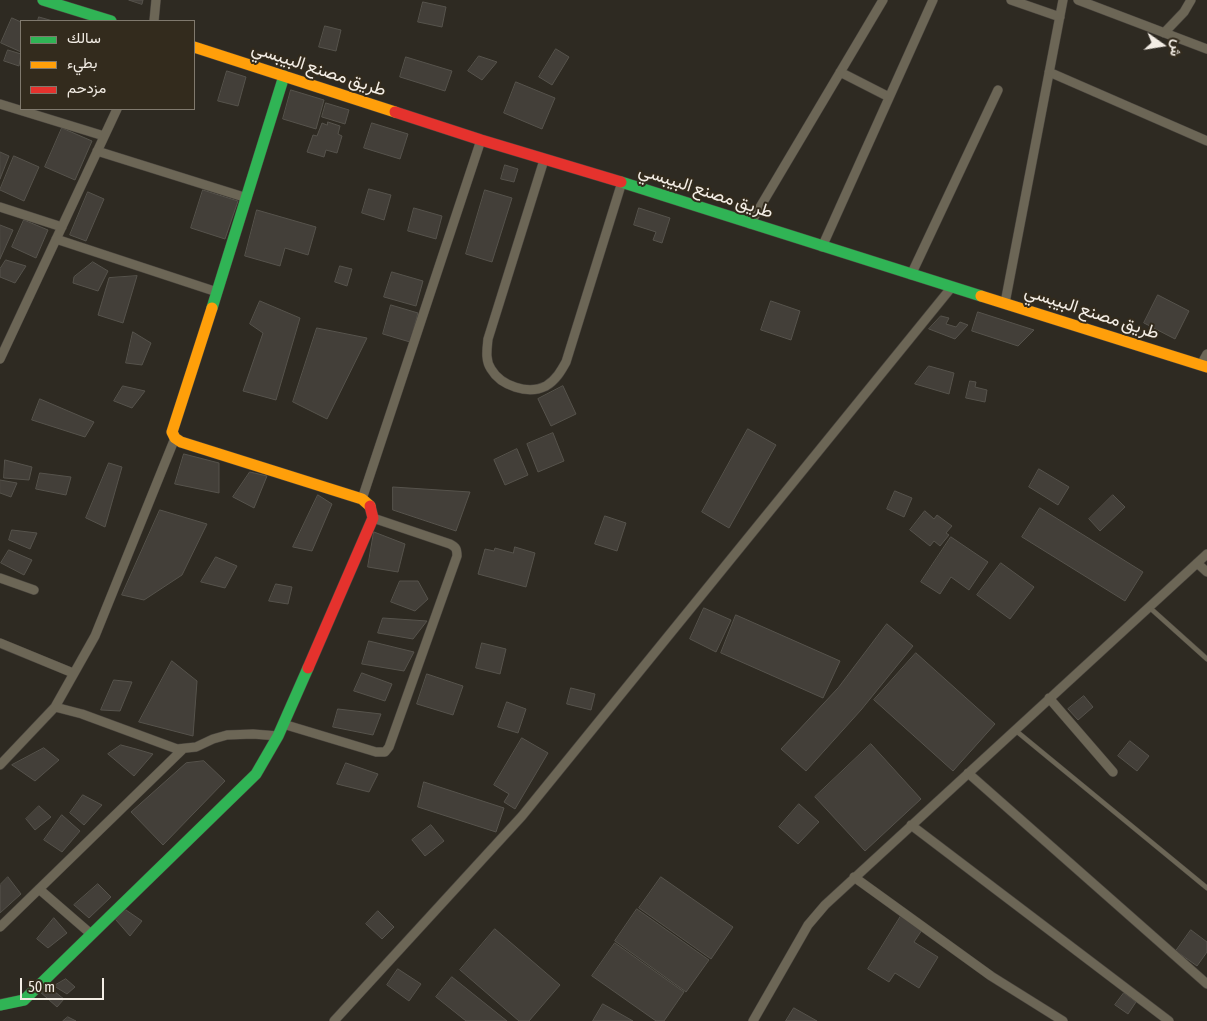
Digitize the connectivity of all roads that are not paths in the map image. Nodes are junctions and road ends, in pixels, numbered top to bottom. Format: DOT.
graph roads {
  1 [pos="43,0"];
  2 [pos="156,0"];
  3 [pos="883,0"];
  4 [pos="933,0"];
  5 [pos="1012,0"];
  6 [pos="1063,0"];
  7 [pos="1078,0"];
  8 [pos="1191,0"];
  9 [pos="1060,17"];
  10 [pos="107,20"];
  11 [pos="154,20"];
  12 [pos="1164,33"];
  13 [pos="195,47"];
  14 [pos="1207,49"];
  15 [pos="840,72"];
  16 [pos="1049,72"];
  17 [pos="284,76"];
  18 [pos="998,90"];
  19 [pos="889,97"];
  20 [pos="0,104"];
  21 [pos="117,110"];
  22 [pos="104,136"];
  23 [pos="481,140"];
  24 [pos="1207,141"];
  25 [pos="96,151"];
  26 [pos="544,160"];
  27 [pos="622,182"];
  28 [pos="247,198"];
  29 [pos="0,207"];
  30 [pos="750,224"];
  31 [pos="62,227"];
  32 [pos="56,239"];
  33 [pos="822,247"];
  34 [pos="911,275"];
  35 [pos="951,288"];
  36 [pos="217,292"];
  37 [pos="1005,303"];
  38 [pos="4,337"];
  39 [pos="1207,354"];
  40 [pos="0,359"];
  41 [pos="1204,366"];
  42 [pos="175,438"];
  43 [pos="362,499"];
  44 [pos="373,518"];
  45 [pos="1207,554"];
  46 [pos="1197,563"];
  47 [pos="1207,572"];
  48 [pos="0,578"];
  49 [pos="34,590"];
  50 [pos="1150,607"];
  51 [pos="0,643"];
  52 [pos="1207,659"];
  53 [pos="73,673"];
  54 [pos="1050,698"];
  55 [pos="55,707"];
  56 [pos="283,724"];
  57 [pos="1015,730"];
  58 [pos="278,736"];
  59 [pos="184,749"];
  60 [pos="0,765"];
  61 [pos="1114,772"];
  62 [pos="968,773"];
  63 [pos="911,825"];
  64 [pos="854,877"];
  65 [pos="1207,888"];
  66 [pos="39,889"];
  67 [pos="0,927"];
  68 [pos="91,934"];
  69 [pos="1207,984"];
  70 [pos="0,1005"];
  71 [pos="334,1021"];
  72 [pos="753,1021"];
  73 [pos="1063,1021"];
  74 [pos="1169,1021"];
  1 -- 10 [label="street"];
  2 -- 11 [label="street"];
  3 -- 15 [label="street"];
  4 -- 19 [label="street"];
  5 -- 9 [label="street"];
  6 -- 9 [label="street"];
  7 -- 12 [label="street"];
  8 -- 12 [label="street"];
  9 -- 16 [label="street"];
  12 -- 14 [label="street"];
  13 -- 17 [label="street, طريق مصنع البيبسي"];
  15 -- 19 [label="street"];
  15 -- 30 [label="street"];
  16 -- 24 [label="street"];
  16 -- 37 [label="street"];
  17 -- 23 [label="street, طريق مصنع البيبسي"];
  17 -- 28 [label="street"];
  18 -- 34 [label="street"];
  19 -- 33 [label="street"];
  20 -- 22 [label="street"];
  21 -- 22 [label="street"];
  22 -- 25 [label="street"];
  23 -- 26 [label="street, طريق مصنع البيبسي"];
  23 -- 43 [label="street"];
  25 -- 28 [label="street"];
  25 -- 31 [label="street"];
  26 -- 27 [label="street, طريق مصنع البيبسي"];
  26 -- 27 [label="street"];
  27 -- 30 [label="street, طريق مصنع البيبسي"];
  28 -- 36 [label="street"];
  29 -- 31 [label="street"];
  30 -- 33 [label="street, طريق مصنع البيبسي"];
  31 -- 32 [label="street"];
  32 -- 36 [label="street"];
  32 -- 38 [label="street"];
  33 -- 34 [label="street, طريق مصنع البيبسي"];
  34 -- 35 [label="street, طريق مصنع البيبسي"];
  35 -- 37 [label="street, طريق مصنع البيبسي"];
  35 -- 71 [label="street"];
  36 -- 42 [label="street"];
  37 -- 41 [label="street, طريق مصنع البيبسي"];
  38 -- 40 [label="street"];
  39 -- 41 [label="street"];
  42 -- 43 [label="street"];
  42 -- 53 [label="street"];
  43 -- 44 [label="street"];
  44 -- 56 [label="street"];
  44 -- 56 [label="street"];
  45 -- 46 [label="street"];
  46 -- 47 [label="street"];
  46 -- 50 [label="street"];
  48 -- 49 [label="street"];
  50 -- 52 [label="lane"];
  50 -- 54 [label="street"];
  51 -- 53 [label="street"];
  53 -- 55 [label="street"];
  54 -- 57 [label="street"];
  54 -- 61 [label="street"];
  55 -- 59 [label="street"];
  55 -- 60 [label="street"];
  56 -- 58 [label="street"];
  57 -- 62 [label="street"];
  57 -- 65 [label="lane"];
  58 -- 59 [label="street"];
  58 -- 68 [label="street"];
  59 -- 66 [label="street"];
  62 -- 63 [label="street"];
  62 -- 69 [label="street"];
  63 -- 64 [label="street"];
  63 -- 74 [label="street"];
  64 -- 72 [label="street"];
  64 -- 73 [label="street"];
  66 -- 67 [label="street"];
  66 -- 68 [label="street"];
  68 -- 70 [label="street"];
}
